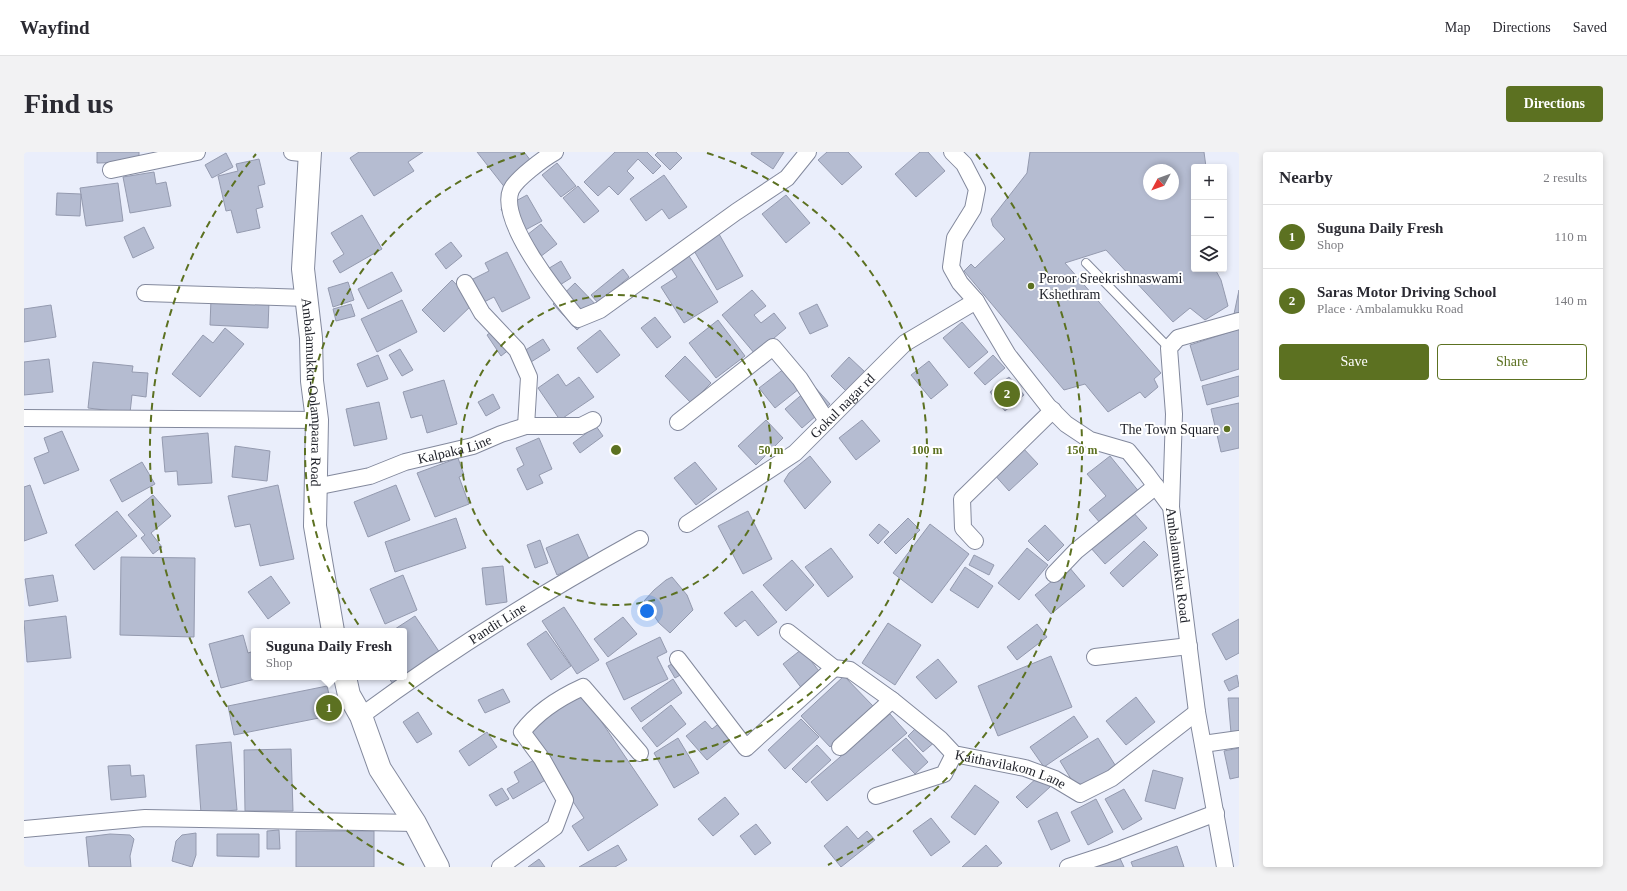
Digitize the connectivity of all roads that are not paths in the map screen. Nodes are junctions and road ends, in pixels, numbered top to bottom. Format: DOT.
graph roads {
  1 [pos="197,152"];
  2 [pos="304,152"];
  3 [pos="555,152"];
  4 [pos="808,152"];
  5 [pos="952,152"];
  6 [pos="111,170"];
  7 [pos="1086,263"];
  8 [pos="465,283"];
  9 [pos="144,293"];
  10 [pos="307,298"];
  11 [pos="976,301"];
  12 [pos="1239,321"];
  13 [pos="1169,348"];
  14 [pos="1053,410"];
  15 [pos="24,418"];
  16 [pos="317,420"];
  17 [pos="593,420"];
  18 [pos="827,421"];
  19 [pos="678,422"];
  20 [pos="526,426"];
  21 [pos="1156,486"];
  22 [pos="315,487"];
  23 [pos="1171,507"];
  24 [pos="687,524"];
  25 [pos="640,539"];
  26 [pos="975,542"];
  27 [pos="1054,574"];
  28 [pos="332,628"];
  29 [pos="788,632"];
  30 [pos="1189,646"];
  31 [pos="1095,657"];
  32 [pos="678,659"];
  33 [pos="834,668"];
  34 [pos="346,680"];
  35 [pos="892,700"];
  36 [pos="1197,712"];
  37 [pos="361,716"];
  38 [pos="1239,739"];
  39 [pos="1203,744"];
  40 [pos="840,747"];
  41 [pos="640,753"];
  42 [pos="954,754"];
  43 [pos="876,796"];
  44 [pos="1216,812"];
  45 [pos="415,823"];
  46 [pos="24,828"];
  47 [pos="438,867"];
  48 [pos="500,867"];
  49 [pos="1068,867"];
  50 [pos="1225,867"];
  1 -- 6 [label="street"];
  2 -- 10 [label="street, Ambalamukku-Oolampaara Road"];
  3 -- 4 [label="street"];
  5 -- 11 [label="street, Ambalamukku Road"];
  7 -- 13 [label="lane"];
  8 -- 20 [label="street"];
  9 -- 10 [label="street"];
  10 -- 16 [label="street, Ambalamukku-Oolampaara Road"];
  11 -- 14 [label="street, Ambalamukku Road"];
  11 -- 18 [label="street, Gokul nagar rd"];
  12 -- 13 [label="street"];
  13 -- 23 [label="street"];
  14 -- 21 [label="street, Ambalamukku Road"];
  14 -- 26 [label="street"];
  15 -- 16 [label="street"];
  16 -- 22 [label="street, Ambalamukku-Oolampaara Road"];
  17 -- 20 [label="street, Kalpaka Line"];
  18 -- 19 [label="street"];
  18 -- 24 [label="street, Gokul nagar rd"];
  20 -- 22 [label="street, Kalpaka Line"];
  21 -- 23 [label="street, Ambalamukku Road"];
  21 -- 27 [label="street"];
  22 -- 28 [label="street, Ambalamukku-Oolampaara Road"];
  23 -- 30 [label="street, Ambalamukku Road"];
  25 -- 37 [label="street, Pandit Line"];
  29 -- 33 [label="street, Kaithavilakom Lane"];
  30 -- 31 [label="street"];
  30 -- 36 [label="street, Ambalamukku Road"];
  32 -- 33 [label="street"];
  33 -- 35 [label="street, Kaithavilakom Lane"];
  34 -- 37 [label="street"];
  35 -- 40 [label="street"];
  35 -- 42 [label="street, Kaithavilakom Lane"];
  36 -- 39 [label="street, Ambalamukku Road"];
  36 -- 42 [label="street, Kaithavilakom Lane"];
  37 -- 45 [label="street"];
  38 -- 39 [label="street"];
  39 -- 44 [label="street, Ambalamukku Road"];
  41 -- 48 [label="street"];
  42 -- 43 [label="street"];
  44 -- 49 [label="street"];
  44 -- 50 [label="street, Ambalamukku Road"];
  45 -- 46 [label="street"];
  45 -- 47 [label="street"];
}
